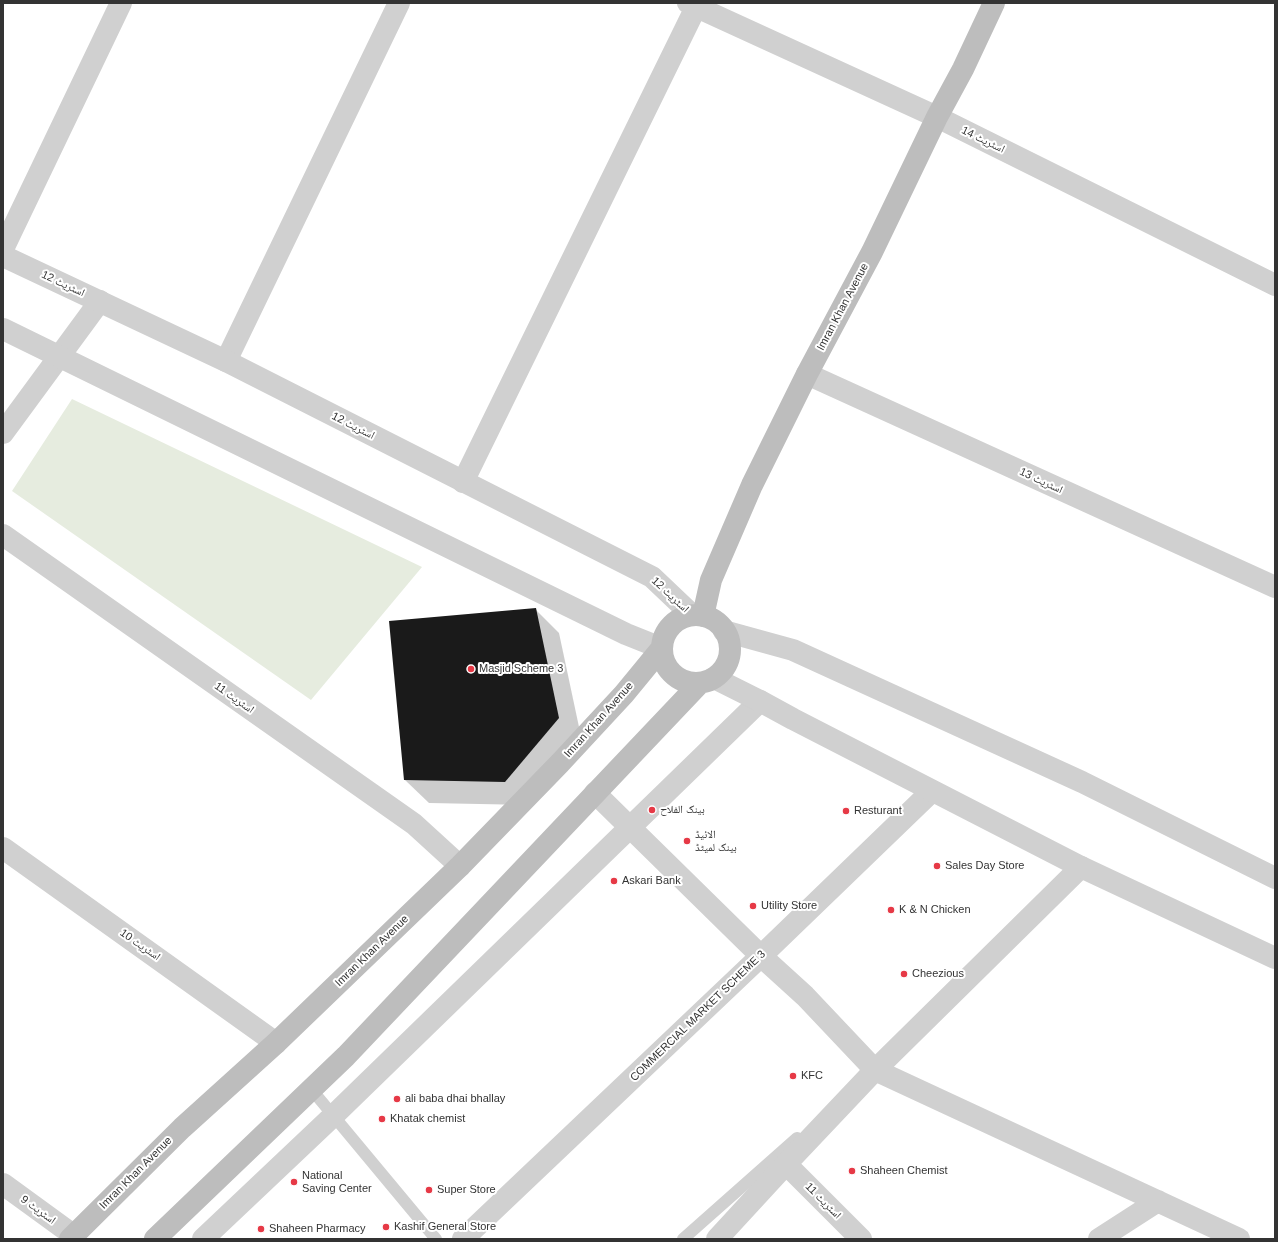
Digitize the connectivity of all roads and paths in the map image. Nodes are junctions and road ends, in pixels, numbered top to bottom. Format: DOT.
graph roads {
  1 [pos="121,3"];
  2 [pos="399,3"];
  3 [pos="994,3"];
  4 [pos="692,5"];
  5 [pos="937,117"];
  6 [pos="3,249"];
  7 [pos="3,256"];
  8 [pos="1275,285"];
  9 [pos="100,302"];
  10 [pos="3,329"];
  11 [pos="60,357"];
  12 [pos="226,361"];
  13 [pos="807,374"];
  14 [pos="3,433"];
  15 [pos="463,482"];
  16 [pos="3,535"];
  17 [pos="1275,588"];
  18 [pos="698,616"];
  19 [pos="724,631"];
  20 [pos="661,648"];
  21 [pos="707,681"];
  22 [pos="760,701"];
  23 [pos="932,791"];
  24 [pos="595,793"];
  25 [pos="630,828"];
  26 [pos="3,848"];
  27 [pos="460,866"];
  28 [pos="1081,867"];
  29 [pos="1275,878"];
  30 [pos="761,956"];
  31 [pos="1275,958"];
  32 [pos="276,1043"];
  33 [pos="875,1070"];
  34 [pos="312,1090"];
  35 [pos="333,1116"];
  36 [pos="786,1164"];
  37 [pos="3,1184"];
  38 [pos="1158,1201"];
  39 [pos="72,1237"];
  40 [pos="155,1239"];
  41 [pos="203,1239"];
  42 [pos="436,1239"];
  43 [pos="463,1239"];
  44 [pos="682,1239"];
  45 [pos="717,1239"];
  46 [pos="861,1239"];
  47 [pos="1098,1239"];
  48 [pos="1239,1239"];
  1 -- 6 [label="street"];
  2 -- 12 [label="street"];
  3 -- 5 [label="main road, Imran Khan Avenue"];
  4 -- 5 [label="street, اسٹریٹ 14"];
  4 -- 15 [label="street"];
  5 -- 8 [label="street, اسٹریٹ 14"];
  5 -- 13 [label="main road, Imran Khan Avenue"];
  7 -- 9 [label="street, اسٹریٹ 12"];
  9 -- 11 [label="street"];
  9 -- 12 [label="street, اسٹریٹ 12"];
  10 -- 11 [label="street"];
  11 -- 14 [label="street"];
  11 -- 20 [label="street"];
  12 -- 15 [label="street, اسٹریٹ 12"];
  13 -- 17 [label="street, اسٹریٹ 13"];
  13 -- 18 [label="main road, Imran Khan Avenue"];
  15 -- 18 [label="street, اسٹریٹ 12"];
  16 -- 27 [label="street, اسٹریٹ 11"];
  18 -- 19 [label="main road"];
  18 -- 20 [label="main road"];
  19 -- 21 [label="main road"];
  19 -- 29 [label="street"];
  20 -- 21 [label="main road"];
  20 -- 27 [label="main road, Imran Khan Avenue"];
  21 -- 22 [label="street"];
  21 -- 24 [label="main road"];
  22 -- 23 [label="street"];
  22 -- 25 [label="street"];
  23 -- 28 [label="street"];
  23 -- 30 [label="street, COMMERCIAL MARKET SCHEME 3"];
  24 -- 25 [label="street"];
  24 -- 34 [label="main road"];
  25 -- 30 [label="street"];
  25 -- 35 [label="street"];
  26 -- 32 [label="street, اسٹریٹ 10"];
  27 -- 32 [label="main road, Imran Khan Avenue"];
  28 -- 31 [label="street"];
  28 -- 33 [label="street"];
  30 -- 33 [label="street"];
  30 -- 43 [label="street, COMMERCIAL MARKET SCHEME 3"];
  32 -- 39 [label="main road, Imran Khan Avenue"];
  33 -- 36 [label="street"];
  33 -- 38 [label="street"];
  33 -- 44 [label="lane"];
  34 -- 35 [label="lane"];
  34 -- 40 [label="main road"];
  35 -- 41 [label="street"];
  35 -- 42 [label="lane"];
  36 -- 45 [label="street"];
  36 -- 46 [label="street, اسٹریٹ 11"];
  37 -- 39 [label="street, اسٹریٹ 9"];
  38 -- 47 [label="street"];
  38 -- 48 [label="street"];
}
